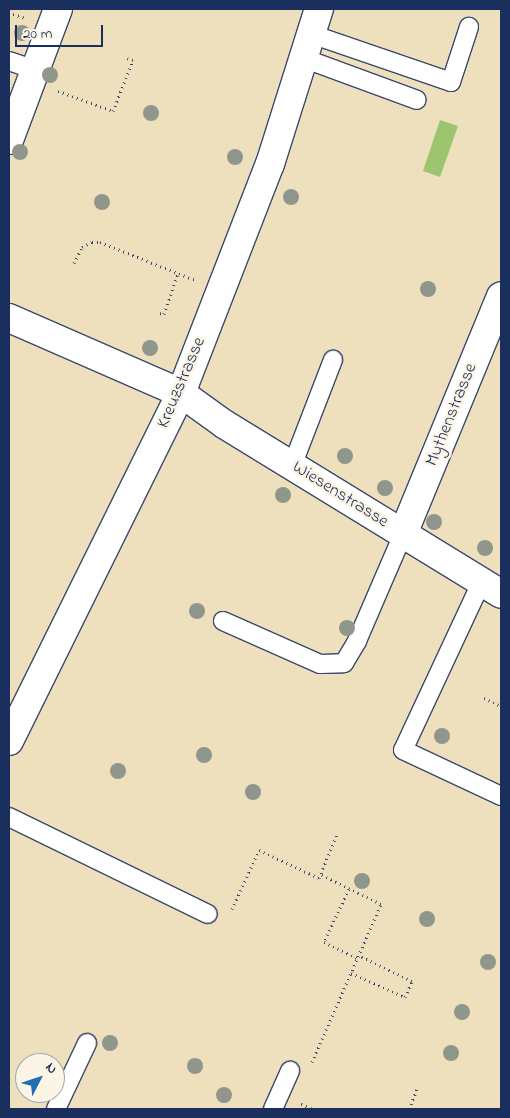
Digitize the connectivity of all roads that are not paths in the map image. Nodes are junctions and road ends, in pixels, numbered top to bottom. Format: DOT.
graph roads {
  1 [pos="58,9"];
  2 [pos="319,9"];
  3 [pos="469,28"];
  4 [pos="307,46"];
  5 [pos="9,61"];
  6 [pos="33,76"];
  7 [pos="417,100"];
  8 [pos="9,140"];
  9 [pos="501,296"];
  10 [pos="9,318"];
  11 [pos="334,360"];
  12 [pos="181,393"];
  13 [pos="292,466"];
  14 [pos="403,534"];
  15 [pos="491,588"];
  16 [pos="223,621"];
  17 [pos="9,741"];
  18 [pos="501,796"];
  19 [pos="9,817"];
  20 [pos="208,914"];
  21 [pos="87,1042"];
  22 [pos="290,1071"];
  23 [pos="56,1109"];
  24 [pos="273,1109"];
  1 -- 6 [label="street"];
  2 -- 4 [label="street, Kreuzstrasse"];
  3 -- 4 [label="lane"];
  4 -- 7 [label="lane"];
  4 -- 12 [label="street, Kreuzstrasse"];
  5 -- 6 [label="lane"];
  6 -- 8 [label="street"];
  9 -- 14 [label="street, Mythenstrasse"];
  10 -- 12 [label="street, Wiesenstrasse"];
  11 -- 13 [label="lane"];
  12 -- 13 [label="street, Wiesenstrasse"];
  12 -- 17 [label="street, Kreuzstrasse"];
  13 -- 14 [label="street, Wiesenstrasse"];
  14 -- 15 [label="street, Wiesenstrasse"];
  14 -- 16 [label="lane"];
  15 -- 18 [label="lane"];
  19 -- 20 [label="lane"];
  21 -- 23 [label="lane"];
  22 -- 24 [label="lane"];
}
